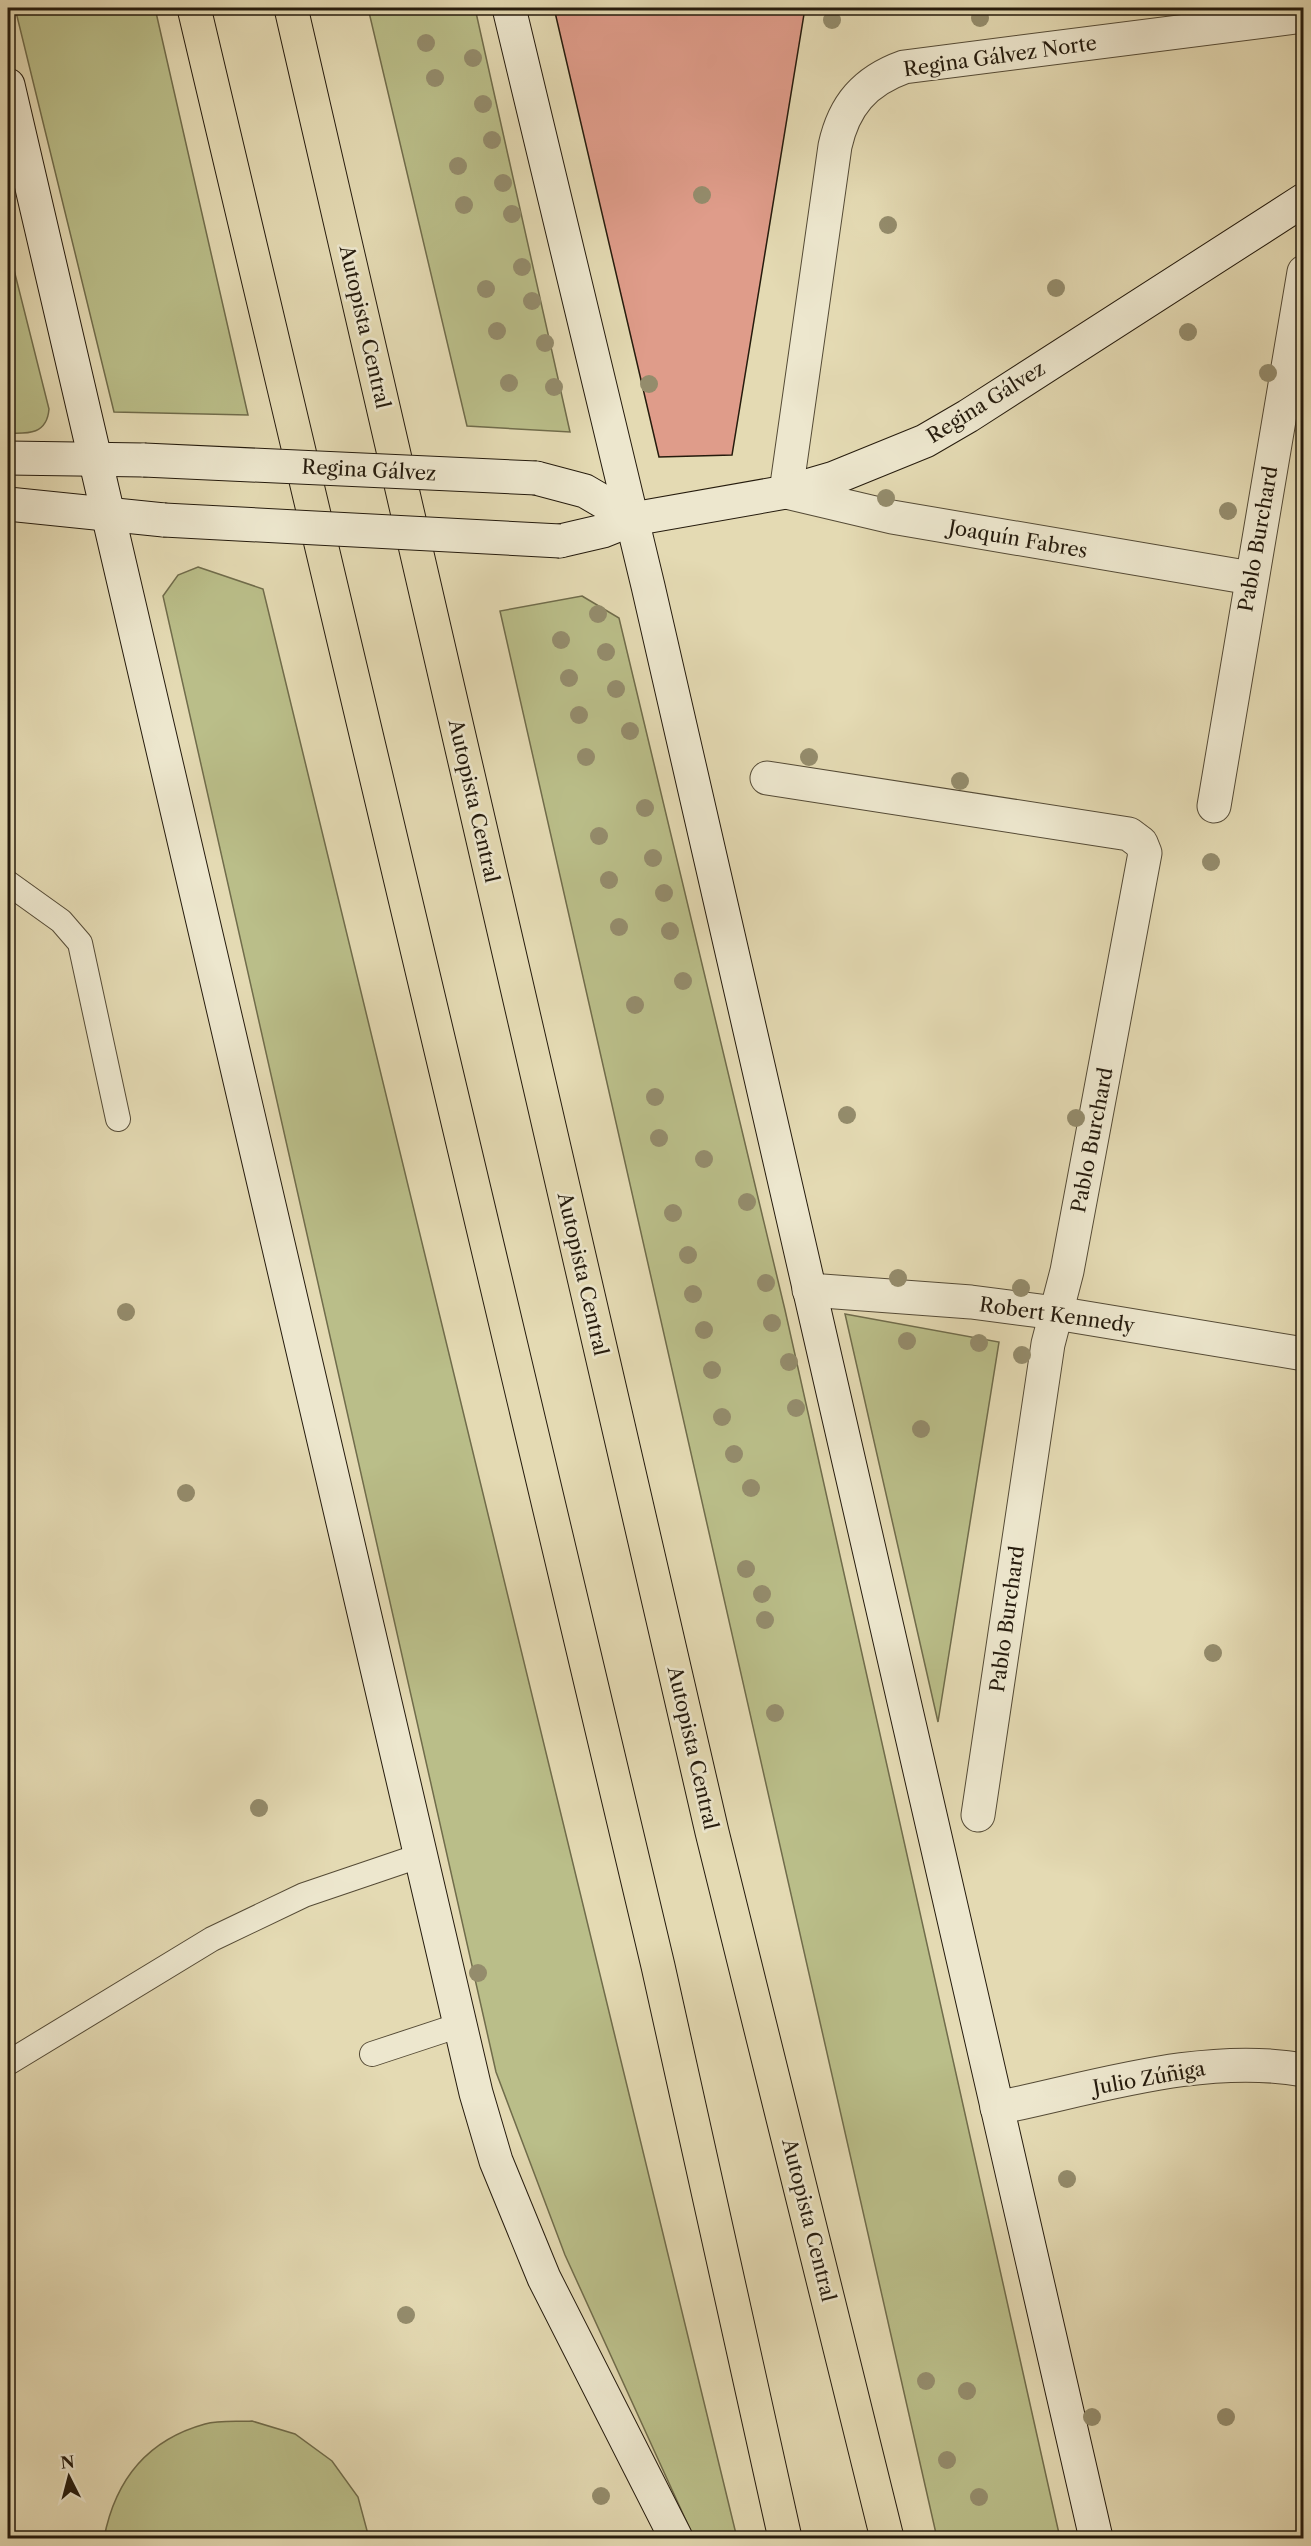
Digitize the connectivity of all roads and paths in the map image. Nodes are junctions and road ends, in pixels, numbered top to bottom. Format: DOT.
graph roads {
  1 [pos="194,8"];
  2 [pos="291,8"];
  3 [pos="509,8"];
  4 [pos="1304,16"];
  5 [pos="8,85"];
  6 [pos="1304,200"];
  7 [pos="1304,272"];
  8 [pos="8,458"];
  9 [pos="95,459"];
  10 [pos="786,492"];
  11 [pos="8,504"];
  12 [pos="108,513"];
  13 [pos="633,519"];
  14 [pos="1251,578"];
  15 [pos="767,778"];
  16 [pos="1214,806"];
  17 [pos="8,883"];
  18 [pos="118,1119"];
  19 [pos="809,1290"];
  20 [pos="1056,1313"];
  21 [pos="1304,1354"];
  22 [pos="978,1815"];
  23 [pos="420,1856"];
  24 [pos="460,2025"];
  25 [pos="372,2054"];
  26 [pos="8,2063"];
  27 [pos="1304,2070"];
  28 [pos="997,2108"];
  29 [pos="676,2538"];
  30 [pos="785,2538"];
  31 [pos="887,2538"];
  32 [pos="1096,2538"];
  1 -- 30 [label="highway"];
  2 -- 31 [label="highway, Autopista Central"];
  3 -- 13 [label="main road"];
  4 -- 10 [label="main road, Regina Gálvez Norte"];
  5 -- 9 [label="main road"];
  6 -- 10 [label="main road, Regina Gálvez"];
  7 -- 14 [label="main road, Pablo Burchard"];
  8 -- 9 [label="main road, Regina Gálvez"];
  9 -- 12 [label="main road"];
  9 -- 13 [label="main road, Regina Gálvez, bridge"];
  10 -- 13 [label="main road, Regina Gálvez"];
  10 -- 14 [label="main road, Joaquín Fabres"];
  11 -- 12 [label="main road, Regina Gálvez"];
  12 -- 13 [label="main road, Regina Gálvez, bridge"];
  12 -- 23 [label="main road"];
  13 -- 19 [label="main road"];
  14 -- 16 [label="main road, Pablo Burchard"];
  15 -- 20 [label="main road, Pablo Burchard"];
  17 -- 18 [label="lane"];
  19 -- 20 [label="main road, Robert Kennedy"];
  19 -- 28 [label="main road"];
  20 -- 21 [label="main road, Robert Kennedy"];
  20 -- 22 [label="main road, Pablo Burchard"];
  23 -- 24 [label="main road"];
  23 -- 26 [label="lane"];
  24 -- 25 [label="lane"];
  24 -- 29 [label="main road"];
  27 -- 28 [label="main road, Julio Zúñiga"];
  28 -- 32 [label="main road"];
}
